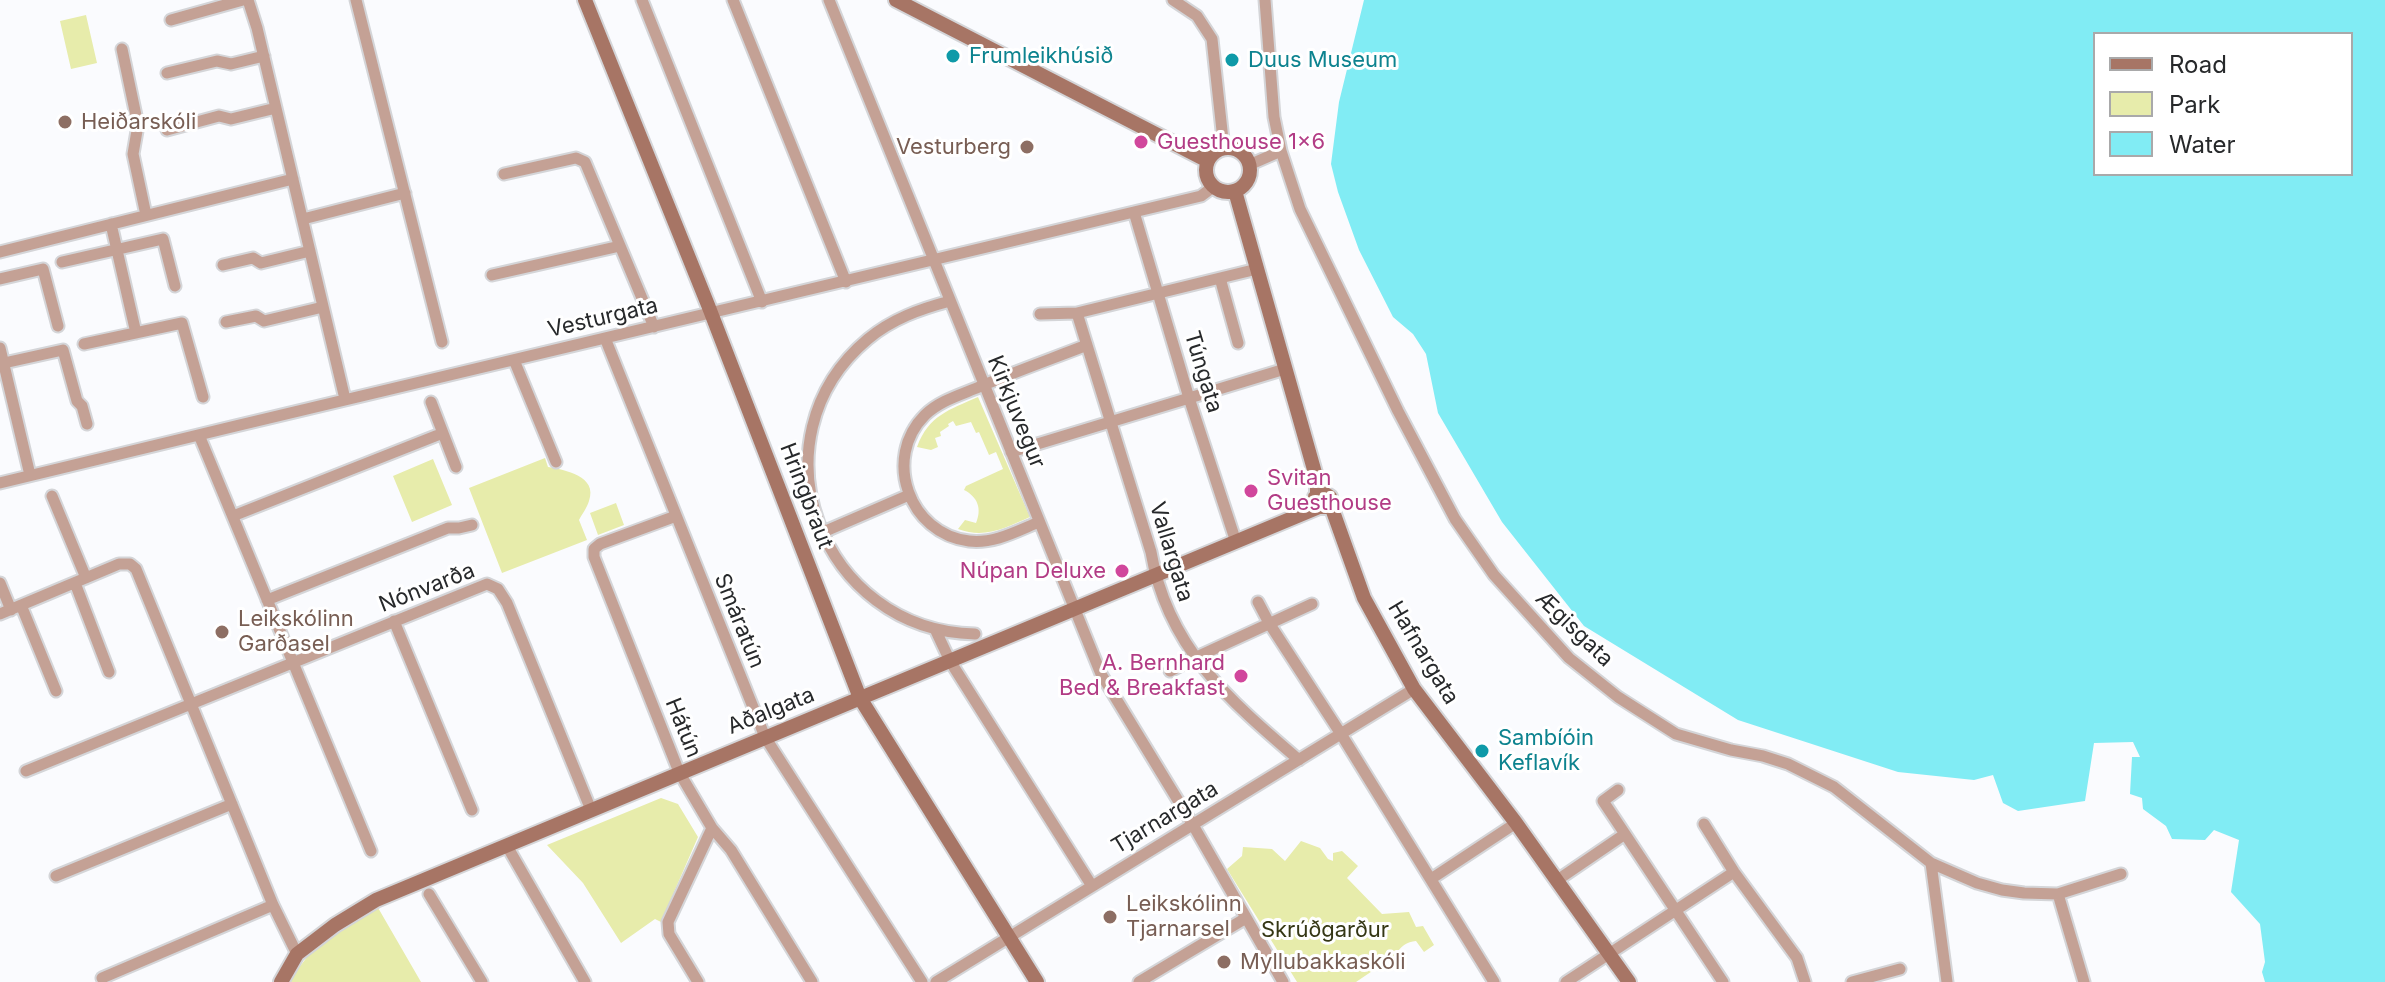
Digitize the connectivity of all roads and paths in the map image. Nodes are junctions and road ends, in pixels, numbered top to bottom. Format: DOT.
graph roads {
  1 [pos="246,0"];
  2 [pos="356,0"];
  3 [pos="585,0"];
  4 [pos="642,0"];
  5 [pos="733,0"];
  6 [pos="829,0"];
  7 [pos="896,0"];
  8 [pos="1173,0"];
  9 [pos="1265,0"];
  10 [pos="171,20"];
  11 [pos="122,49"];
  12 [pos="264,56"];
  13 [pos="167,73"];
  14 [pos="276,108"];
  15 [pos="167,130"];
  16 [pos="1224,149"];
  17 [pos="1281,151"];
  18 [pos="1208,161"];
  19 [pos="1249,165"];
  20 [pos="504,174"];
  21 [pos="293,179"];
  22 [pos="1213,187"];
  23 [pos="1235,191"];
  24 [pos="405,193"];
  25 [pos="1134,212"];
  26 [pos="146,215"];
  27 [pos="303,219"];
  28 [pos="111,224"];
  29 [pos="620,246"];
  30 [pos="117,250"];
  31 [pos="310,251"];
  32 [pos="0,252"];
  33 [pos="62,262"];
  34 [pos="934,262"];
  35 [pos="223,265"];
  36 [pos="1257,269"];
  37 [pos="492,275"];
  38 [pos="1220,278"];
  39 [pos="0,279"];
  40 [pos="846,282"];
  41 [pos="175,286"];
  42 [pos="1158,293"];
  43 [pos="950,301"];
  44 [pos="762,302"];
  45 [pos="323,307"];
  46 [pos="1077,313"];
  47 [pos="711,314"];
  48 [pos="1040,314"];
  49 [pos="226,322"];
  50 [pos="58,326"];
  51 [pos="654,327"];
  52 [pos="136,333"];
  53 [pos="605,338"];
  54 [pos="442,342"];
  55 [pos="1238,343"];
  56 [pos="84,344"];
  57 [pos="1087,345"];
  58 [pos="0,348"];
  59 [pos="514,360"];
  60 [pos="4,363"];
  61 [pos="1285,369"];
  62 [pos="984,385"];
  63 [pos="203,397"];
  64 [pos="1189,398"];
  65 [pos="345,399"];
  66 [pos="431,402"];
  67 [pos="14,408"];
  68 [pos="0,412"];
  69 [pos="1111,421"];
  70 [pos="87,424"];
  71 [pos="443,433"];
  72 [pos="199,435"];
  73 [pos="1011,452"];
  74 [pos="556,462"];
  75 [pos="456,467"];
  76 [pos="30,475"];
  77 [pos="0,483"];
  78 [pos="909,495"];
  79 [pos="52,496"];
  80 [pos="1321,497"];
  81 [pos="233,516"];
  82 [pos="676,516"];
  83 [pos="1039,522"];
  84 [pos="472,525"];
  85 [pos="821,533"];
  86 [pos="1236,542"];
  87 [pos="1155,576"];
  88 [pos="80,581"];
  89 [pos="0,583"];
  90 [pos="267,600"];
  91 [pos="1258,602"];
  92 [pos="1312,604"];
  93 [pos="1074,609"];
  94 [pos="11,610"];
  95 [pos="394,621"];
  96 [pos="1269,623"];
  97 [pos="935,629"];
  98 [pos="975,634"];
  99 [pos="1198,657"];
  100 [pos="950,661"];
  101 [pos="293,662"];
  102 [pos="1170,671"];
  103 [pos="109,672"];
  104 [pos="1414,689"];
  105 [pos="56,691"];
  106 [pos="860,698"];
  107 [pos="191,704"];
  108 [pos="1341,734"];
  109 [pos="765,737"];
  110 [pos="1299,760"];
  111 [pos="26,771"];
  112 [pos="679,772"];
  113 [pos="1618,790"];
  114 [pos="232,804"];
  115 [pos="472,810"];
  116 [pos="591,810"];
  117 [pos="1516,823"];
  118 [pos="1704,824"];
  119 [pos="1193,825"];
  120 [pos="712,828"];
  121 [pos="1625,834"];
  122 [pos="507,846"];
  123 [pos="371,851"];
  124 [pos="1931,863"];
  125 [pos="1734,872"];
  126 [pos="2121,874"];
  127 [pos="56,876"];
  128 [pos="1431,879"];
  129 [pos="1556,881"];
  130 [pos="1092,886"];
  131 [pos="429,894"];
  132 [pos="2058,894"];
  133 [pos="273,905"];
  134 [pos="1675,911"];
  135 [pos="1246,918"];
  136 [pos="1009,937"];
  137 [pos="297,954"];
  138 [pos="1609,954"];
  139 [pos="1900,969"];
  140 [pos="102,978"];
  141 [pos="281,982"];
  142 [pos="482,982"];
  143 [pos="585,982"];
  144 [pos="698,982"];
  145 [pos="812,982"];
  146 [pos="922,982"];
  147 [pos="936,982"];
  148 [pos="1037,982"];
  149 [pos="1139,982"];
  150 [pos="1283,982"];
  151 [pos="1494,982"];
  152 [pos="1566,982"];
  153 [pos="1629,982"];
  154 [pos="1723,982"];
  155 [pos="1805,982"];
  156 [pos="1852,982"];
  157 [pos="1947,982"];
  158 [pos="2084,982"];
  1 -- 10 [label="street"];
  1 -- 12 [label="street"];
  2 -- 24 [label="street"];
  3 -- 47 [label="street, Hringbraut"];
  4 -- 44 [label="street"];
  5 -- 40 [label="street"];
  6 -- 34 [label="street, Kirkjuvegur"];
  7 -- 18 [label="street"];
  8 -- 16 [label="street"];
  9 -- 17 [label="street, Ægisgata"];
  11 -- 26 [label="street"];
  12 -- 13 [label="street"];
  12 -- 14 [label="street"];
  14 -- 15 [label="street"];
  14 -- 21 [label="street"];
  16 -- 18 [label="street"];
  16 -- 19 [label="street"];
  17 -- 19 [label="street"];
  17 -- 124 [label="street, Ægisgata"];
  18 -- 22 [label="street"];
  19 -- 23 [label="street"];
  20 -- 29 [label="street"];
  21 -- 26 [label="street"];
  21 -- 27 [label="street"];
  22 -- 23 [label="street"];
  22 -- 25 [label="street, Vesturgata"];
  23 -- 36 [label="street, Hafnargata"];
  24 -- 27 [label="street"];
  24 -- 54 [label="street"];
  25 -- 34 [label="street, Vesturgata"];
  25 -- 42 [label="street, Túngata"];
  26 -- 28 [label="street"];
  27 -- 31 [label="street"];
  28 -- 30 [label="street"];
  28 -- 32 [label="street"];
  29 -- 37 [label="street"];
  29 -- 51 [label="street"];
  30 -- 33 [label="street"];
  30 -- 41 [label="street"];
  30 -- 52 [label="street"];
  31 -- 35 [label="street"];
  31 -- 45 [label="street"];
  34 -- 40 [label="street, Vesturgata"];
  34 -- 43 [label="street, Kirkjuvegur"];
  36 -- 38 [label="street"];
  36 -- 61 [label="street, Hafnargata"];
  38 -- 42 [label="street"];
  38 -- 55 [label="street"];
  39 -- 50 [label="street"];
  40 -- 44 [label="street, Vesturgata"];
  42 -- 46 [label="street"];
  42 -- 64 [label="street, Túngata"];
  43 -- 62 [label="street, Kirkjuvegur"];
  43 -- 85 [label="street"];
  44 -- 47 [label="street, Vesturgata"];
  45 -- 49 [label="street"];
  45 -- 65 [label="street"];
  46 -- 48 [label="street"];
  46 -- 57 [label="street, Vallargata"];
  47 -- 51 [label="street, Vesturgata"];
  47 -- 106 [label="street, Hringbraut"];
  51 -- 53 [label="street, Vesturgata"];
  52 -- 56 [label="street"];
  52 -- 63 [label="street"];
  53 -- 59 [label="street, Vesturgata"];
  53 -- 82 [label="street, Smáratún"];
  57 -- 62 [label="street"];
  57 -- 69 [label="street, Vallargata"];
  58 -- 60 [label="street"];
  59 -- 65 [label="street, Vesturgata"];
  59 -- 74 [label="street"];
  60 -- 67 [label="street"];
  60 -- 70 [label="street"];
  61 -- 64 [label="street"];
  61 -- 80 [label="street, Hafnargata"];
  62 -- 73 [label="street, Kirkjuvegur"];
  62 -- 78 [label="street"];
  64 -- 69 [label="street"];
  64 -- 86 [label="street, Túngata"];
  65 -- 72 [label="street, Vesturgata"];
  66 -- 71 [label="street"];
  67 -- 68 [label="street"];
  67 -- 76 [label="street"];
  69 -- 73 [label="street"];
  69 -- 87 [label="street, Vallargata"];
  71 -- 75 [label="street"];
  71 -- 81 [label="street"];
  72 -- 76 [label="street, Vesturgata"];
  72 -- 81 [label="street"];
  73 -- 83 [label="street, Kirkjuvegur"];
  76 -- 77 [label="street, Vesturgata"];
  78 -- 83 [label="street"];
  78 -- 85 [label="street"];
  79 -- 88 [label="street"];
  80 -- 86 [label="street, Aðalgata"];
  80 -- 104 [label="street, Hafnargata"];
  81 -- 90 [label="street"];
  82 -- 109 [label="street, Smáratún"];
  82 -- 112 [label="street, Hátún"];
  83 -- 93 [label="street, Kirkjuvegur"];
  84 -- 90 [label="street"];
  85 -- 97 [label="street"];
  86 -- 87 [label="street, Aðalgata"];
  87 -- 93 [label="street, Aðalgata"];
  87 -- 99 [label="street, Vallargata"];
  88 -- 94 [label="street"];
  88 -- 103 [label="street"];
  88 -- 107 [label="street"];
  89 -- 94 [label="street"];
  90 -- 101 [label="street"];
  91 -- 96 [label="street"];
  92 -- 96 [label="street"];
  93 -- 100 [label="street, Aðalgata"];
  93 -- 119 [label="street, Kirkjuvegur"];
  94 -- 105 [label="street"];
  95 -- 101 [label="street, Nónvarða"];
  95 -- 115 [label="street"];
  95 -- 116 [label="street, Nónvarða"];
  96 -- 99 [label="street"];
  96 -- 108 [label="street"];
  97 -- 98 [label="street"];
  97 -- 100 [label="street"];
  99 -- 102 [label="street"];
  99 -- 110 [label="street, Vallargata"];
  100 -- 106 [label="street, Aðalgata"];
  100 -- 130 [label="street"];
  101 -- 107 [label="street, Nónvarða"];
  101 -- 123 [label="street"];
  104 -- 108 [label="street, Tjarnargata"];
  104 -- 117 [label="street, Hafnargata"];
  106 -- 109 [label="street, Aðalgata"];
  106 -- 136 [label="street, Hringbraut"];
  107 -- 111 [label="street, Nónvarða"];
  107 -- 114 [label="street"];
  108 -- 110 [label="street, Tjarnargata"];
  108 -- 128 [label="street"];
  109 -- 112 [label="street, Aðalgata"];
  109 -- 146 [label="street, Smáratún"];
  110 -- 119 [label="street, Tjarnargata"];
  112 -- 116 [label="street, Aðalgata"];
  112 -- 120 [label="street, Hátún"];
  113 -- 121 [label="street"];
  114 -- 127 [label="street"];
  114 -- 133 [label="street"];
  116 -- 122 [label="street, Aðalgata"];
  117 -- 128 [label="street"];
  117 -- 129 [label="street, Hafnargata"];
  118 -- 125 [label="street"];
  119 -- 130 [label="street, Tjarnargata"];
  119 -- 135 [label="street, Kirkjuvegur"];
  120 -- 144 [label="street"];
  120 -- 145 [label="street, Hátún"];
  121 -- 129 [label="street"];
  121 -- 134 [label="street"];
  122 -- 137 [label="street, Aðalgata"];
  122 -- 143 [label="street"];
  124 -- 132 [label="street, Ægisgata"];
  124 -- 157 [label="street"];
  125 -- 134 [label="street"];
  125 -- 155 [label="street"];
  126 -- 132 [label="street"];
  128 -- 151 [label="street"];
  129 -- 138 [label="street, Hafnargata"];
  130 -- 136 [label="street, Tjarnargata"];
  131 -- 142 [label="street"];
  132 -- 158 [label="street"];
  133 -- 137 [label="street"];
  133 -- 140 [label="street"];
  134 -- 138 [label="street"];
  134 -- 154 [label="street"];
  135 -- 149 [label="street"];
  135 -- 150 [label="street, Kirkjuvegur"];
  136 -- 147 [label="street, Tjarnargata"];
  136 -- 148 [label="street, Hringbraut"];
  137 -- 141 [label="street, Aðalgata"];
  138 -- 152 [label="street"];
  138 -- 153 [label="street, Hafnargata"];
  139 -- 156 [label="street"];
}
